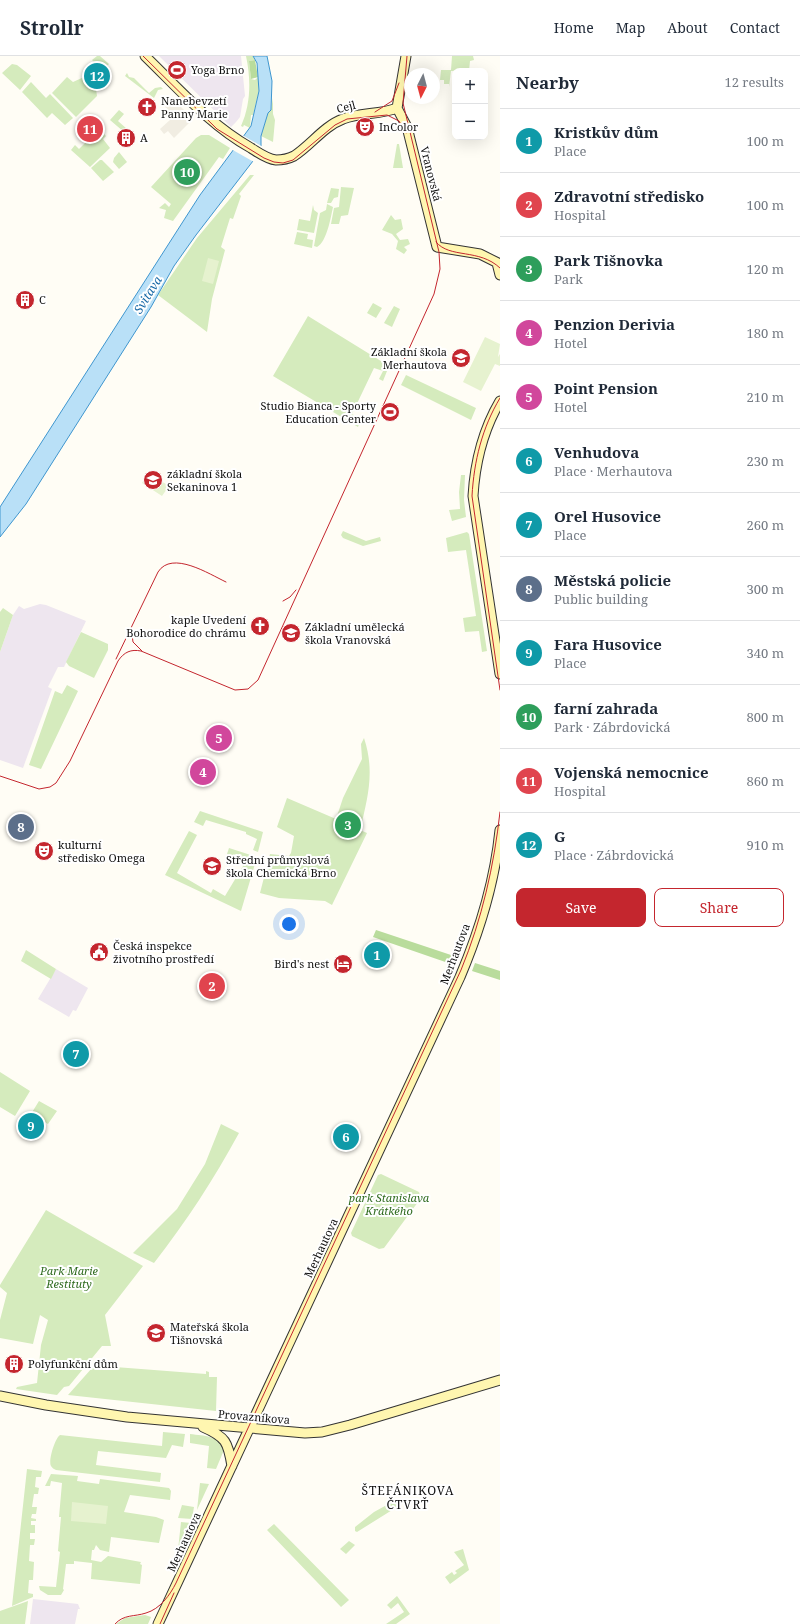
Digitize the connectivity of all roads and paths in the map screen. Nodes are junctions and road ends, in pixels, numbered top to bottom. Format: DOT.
graph roads {
  1 [pos="145,56"];
  2 [pos="406,56"];
  3 [pos="397,108"];
  4 [pos="498,263"];
  5 [pos="500,275"];
  6 [pos="500,401"];
  7 [pos="500,674"];
  8 [pos="500,830"];
  9 [pos="500,1380"];
  10 [pos="0,1396"];
  11 [pos="196,1424"];
  12 [pos="251,1428"];
  13 [pos="232,1467"];
  14 [pos="158,1624"];
  1 -- 3 [label="street, Cejl"];
  2 -- 3 [label="street"];
  3 -- 4 [label="street, Vranovská"];
  4 -- 5 [label="street"];
  6 -- 7 [label="street"];
  8 -- 12 [label="street, Merhautova"];
  9 -- 12 [label="street, Provazníkova"];
  10 -- 11 [label="street, Provazníkova"];
  11 -- 12 [label="street, Provazníkova"];
  11 -- 13 [label="street"];
  12 -- 13 [label="street, Merhautova"];
  13 -- 14 [label="street, Merhautova"];
}
